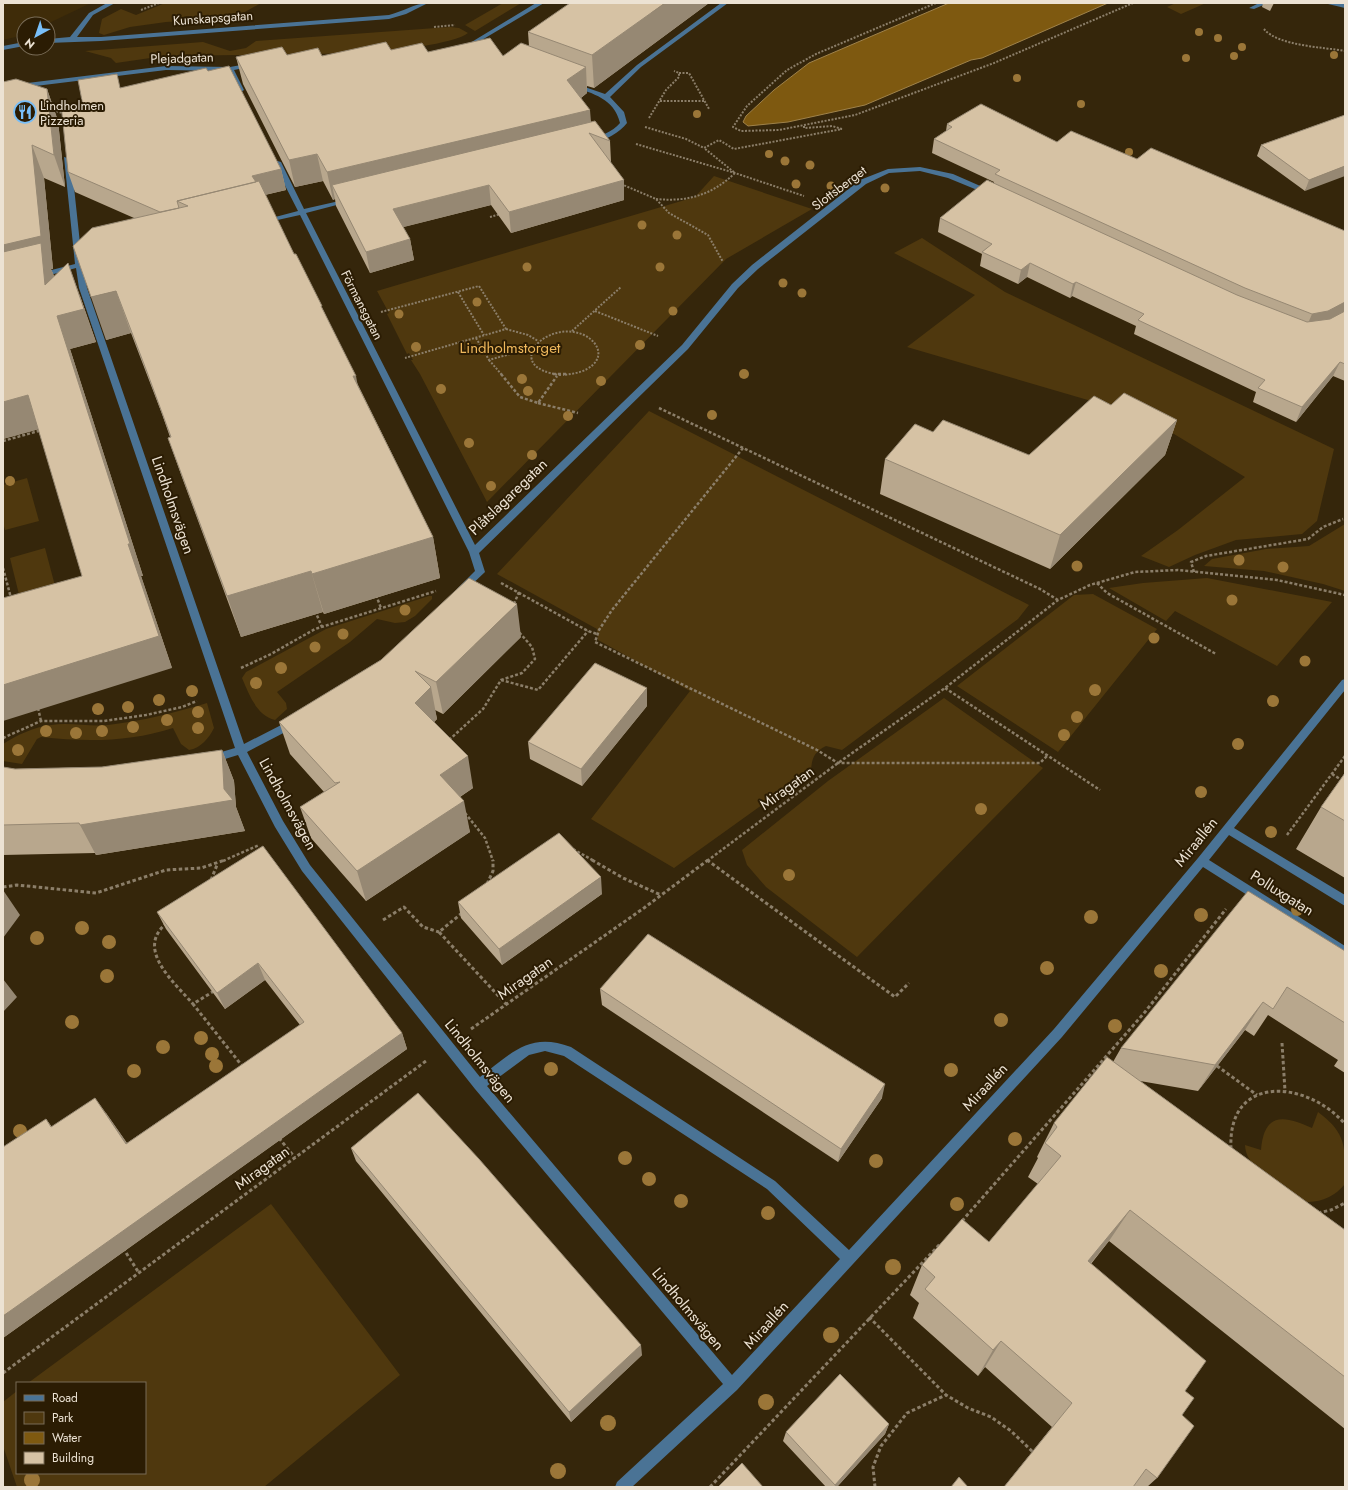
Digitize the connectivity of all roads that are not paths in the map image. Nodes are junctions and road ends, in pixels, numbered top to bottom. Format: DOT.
graph roads {
  1 [pos="112,3"];
  2 [pos="425,3"];
  3 [pos="541,3"];
  4 [pos="725,3"];
  5 [pos="1265,3"];
  6 [pos="1330,3"];
  7 [pos="1345,6"];
  8 [pos="1252,8"];
  9 [pos="72,39"];
  10 [pos="56,40"];
  11 [pos="16,46"];
  12 [pos="3,48"];
  13 [pos="476,48"];
  14 [pos="259,64"];
  15 [pos="230,69"];
  16 [pos="570,84"];
  17 [pos="3,88"];
  18 [pos="244,96"];
  19 [pos="606,97"];
  20 [pos="581,142"];
  21 [pos="66,150"];
  22 [pos="275,158"];
  23 [pos="999,196"];
  24 [pos="356,199"];
  25 [pos="302,212"];
  26 [pos="258,223"];
  27 [pos="94,262"];
  28 [pos="78,266"];
  29 [pos="755,268"];
  30 [pos="33,277"];
  31 [pos="474,552"];
  32 [pos="458,593"];
  33 [pos="1345,683"];
  34 [pos="301,719"];
  35 [pos="241,750"];
  36 [pos="205,762"];
  37 [pos="1227,829"];
  38 [pos="1202,861"];
  39 [pos="1345,902"];
  40 [pos="1345,952"];
  41 [pos="479,1084"];
  42 [pos="848,1258"];
  43 [pos="732,1386"];
  44 [pos="622,1487"];
  1 -- 9 [label="street"];
  2 -- 9 [label="street, Kunskapsgatan"];
  3 -- 13 [label="street"];
  4 -- 19 [label="street"];
  5 -- 8 [label="street"];
  6 -- 7 [label="street"];
  9 -- 10 [label="street, Kunskapsgatan"];
  11 -- 12 [label="street"];
  14 -- 15 [label="street, Plejadgatan"];
  15 -- 17 [label="street, Plejadgatan"];
  15 -- 18 [label="street"];
  16 -- 19 [label="street"];
  19 -- 20 [label="street"];
  21 -- 28 [label="street, Lindholmsvägen"];
  22 -- 25 [label="street, Förmansgatan"];
  23 -- 29 [label="street, Slottsberget"];
  24 -- 25 [label="street"];
  25 -- 26 [label="street"];
  25 -- 31 [label="street, Förmansgatan"];
  27 -- 28 [label="street"];
  28 -- 30 [label="street"];
  28 -- 35 [label="street, Lindholmsvägen"];
  29 -- 31 [label="street, Plåtslagaregatan"];
  31 -- 32 [label="street, Plåtslagaregatan"];
  33 -- 37 [label="street, Miraallén"];
  34 -- 35 [label="street"];
  35 -- 36 [label="street"];
  35 -- 41 [label="street, Lindholmsvägen"];
  37 -- 38 [label="street, Miraallén"];
  37 -- 39 [label="street, Polluxgatan"];
  38 -- 40 [label="street, Polluxgatan"];
  38 -- 42 [label="street, Miraallén"];
  41 -- 42 [label="street"];
  41 -- 43 [label="street, Lindholmsvägen"];
  42 -- 43 [label="street, Miraallén"];
  43 -- 44 [label="street, Miraallén"];
}
